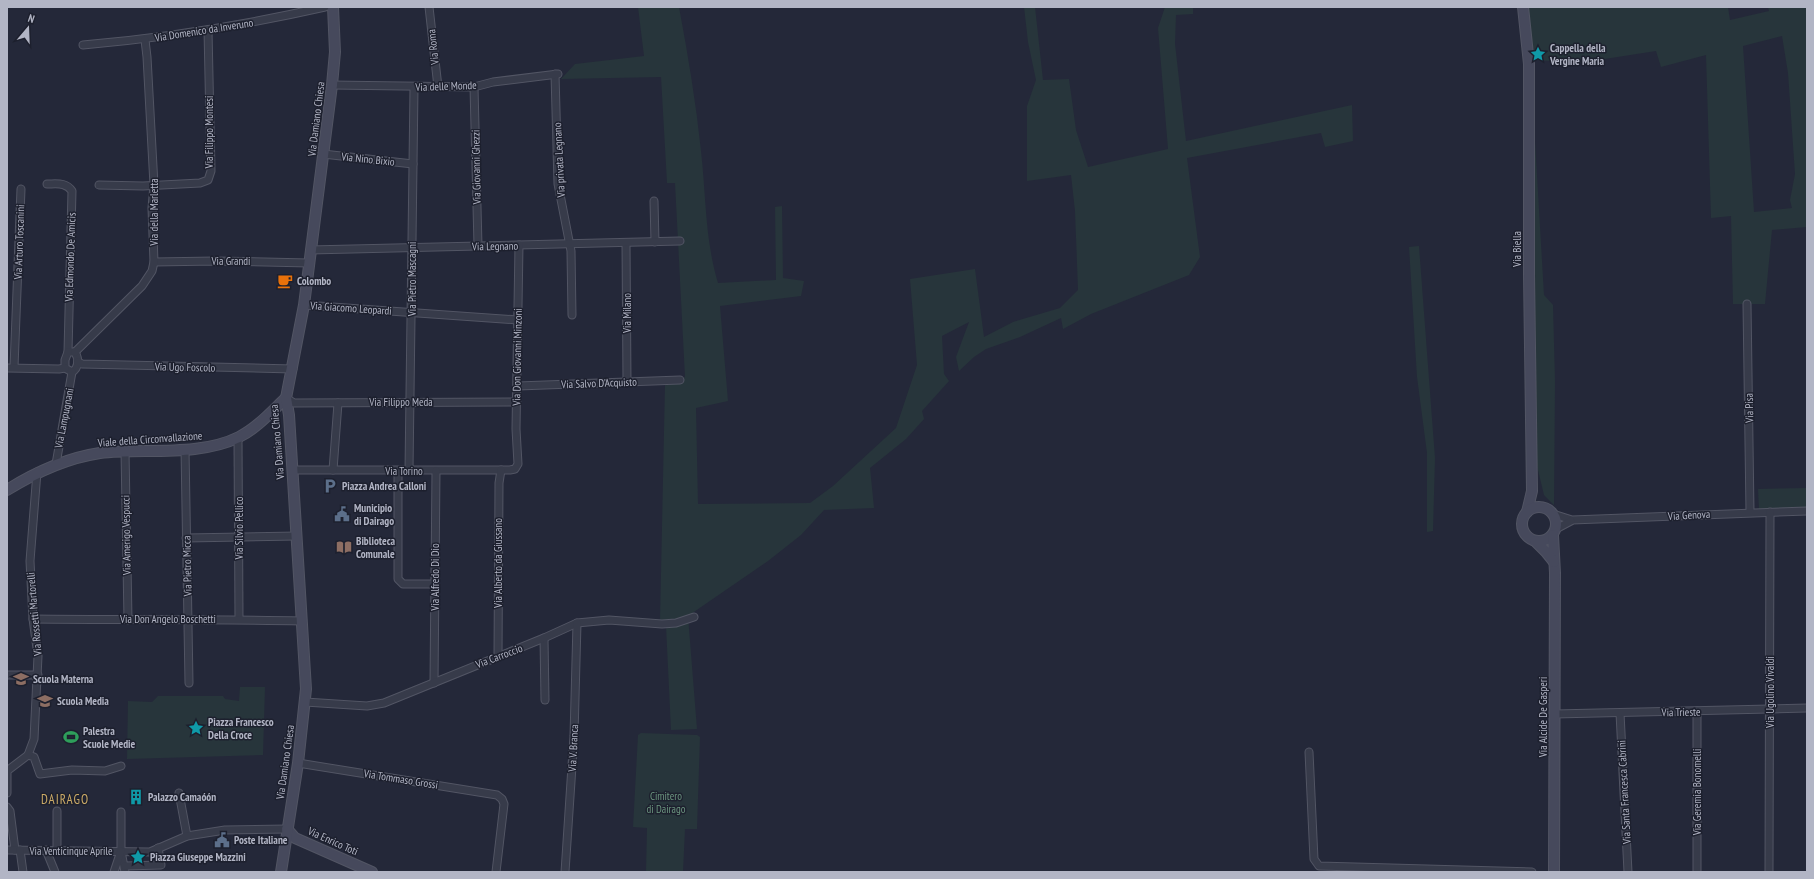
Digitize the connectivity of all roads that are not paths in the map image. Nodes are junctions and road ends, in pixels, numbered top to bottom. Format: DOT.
graph roads {
  1 [pos="325,7"];
  2 [pos="333,7"];
  3 [pos="429,7"];
  4 [pos="1524,7"];
  5 [pos="208,30"];
  6 [pos="144,40"];
  7 [pos="82,46"];
  8 [pos="557,74"];
  9 [pos="332,85"];
  10 [pos="438,87"];
  11 [pos="474,87"];
  12 [pos="414,88"];
  13 [pos="323,154"];
  14 [pos="413,164"];
  15 [pos="47,184"];
  16 [pos="99,184"];
  17 [pos="154,185"];
  18 [pos="21,189"];
  19 [pos="654,201"];
  20 [pos="680,241"];
  21 [pos="655,242"];
  22 [pos="626,243"];
  23 [pos="569,244"];
  24 [pos="519,245"];
  25 [pos="478,246"];
  26 [pos="412,248"];
  27 [pos="310,250"];
  28 [pos="154,262"];
  29 [pos="309,263"];
  30 [pos="1747,304"];
  31 [pos="304,305"];
  32 [pos="412,312"];
  33 [pos="572,315"];
  34 [pos="518,320"];
  35 [pos="72,352"];
  36 [pos="78,362"];
  37 [pos="10,367"];
  38 [pos="68,370"];
  39 [pos="292,370"];
  40 [pos="680,380"];
  41 [pos="627,382"];
  42 [pos="518,386"];
  43 [pos="286,398"];
  44 [pos="338,402"];
  45 [pos="410,402"];
  46 [pos="517,402"];
  47 [pos="238,438"];
  48 [pos="185,449"];
  49 [pos="125,452"];
  50 [pos="56,464"];
  51 [pos="515,468"];
  52 [pos="292,470"];
  53 [pos="334,470"];
  54 [pos="436,470"];
  55 [pos="501,470"];
  56 [pos="398,471"];
  57 [pos="409,471"];
  58 [pos="37,472"];
  59 [pos="7,490"];
  60 [pos="1532,491"];
  61 [pos="1542,507"];
  62 [pos="1807,510"];
  63 [pos="1527,512"];
  64 [pos="1750,512"];
  65 [pos="1770,512"];
  66 [pos="1553,514"];
  67 [pos="1572,520"];
  68 [pos="1554,532"];
  69 [pos="297,536"];
  70 [pos="239,537"];
  71 [pos="186,538"];
  72 [pos="1535,541"];
  73 [pos="1554,562"];
  74 [pos="436,584"];
  75 [pos="694,617"];
  76 [pos="239,619"];
  77 [pos="33,620"];
  78 [pos="128,620"];
  79 [pos="187,620"];
  80 [pos="302,621"];
  81 [pos="576,623"];
  82 [pos="544,638"];
  83 [pos="498,657"];
  84 [pos="7,675"];
  85 [pos="38,675"];
  86 [pos="189,683"];
  87 [pos="434,683"];
  88 [pos="544,700"];
  89 [pos="305,702"];
  90 [pos="1807,708"];
  91 [pos="1770,709"];
  92 [pos="1697,711"];
  93 [pos="1620,713"];
  94 [pos="1555,714"];
  95 [pos="1309,752"];
  96 [pos="28,755"];
  97 [pos="298,763"];
  98 [pos="122,766"];
  99 [pos="7,793"];
  100 [pos="179,793"];
  101 [pos="7,807"];
  102 [pos="57,811"];
  103 [pos="121,812"];
  104 [pos="287,829"];
  105 [pos="187,836"];
  106 [pos="158,848"];
  107 [pos="57,849"];
  108 [pos="7,850"];
  109 [pos="18,850"];
  110 [pos="46,850"];
  111 [pos="121,851"];
  112 [pos="125,869"];
  113 [pos="23,872"];
  114 [pos="55,872"];
  115 [pos="114,872"];
  116 [pos="281,872"];
  117 [pos="372,872"];
  118 [pos="496,872"];
  119 [pos="565,872"];
  120 [pos="1532,872"];
  121 [pos="1554,872"];
  122 [pos="1628,872"];
  123 [pos="1697,872"];
  124 [pos="1769,872"];
  1 -- 5 [label="street, Via Domenico da Inveruno"];
  2 -- 9 [label="street, Via Damiano Chiesa"];
  3 -- 10 [label="street, Via Roma"];
  4 -- 60 [label="street, Via Biella"];
  5 -- 6 [label="street, Via Domenico da Inveruno"];
  5 -- 17 [label="street, Via Filippo Montesi"];
  6 -- 7 [label="street, Via Domenico da Inveruno"];
  6 -- 17 [label="street, Via della Marletta"];
  8 -- 11 [label="street, Via delle Monde"];
  8 -- 23 [label="street, Via privata Legnano"];
  9 -- 12 [label="street, Via delle Monde"];
  9 -- 13 [label="street, Via Damiano Chiesa"];
  10 -- 11 [label="street, Via delle Monde"];
  10 -- 12 [label="street, Via delle Monde"];
  11 -- 25 [label="street, Via Giovanni Ghezzi"];
  12 -- 14 [label="street, Via Pietro Mascagni"];
  13 -- 14 [label="street, Via Nino Bixio"];
  13 -- 27 [label="street, Via Damiano Chiesa"];
  14 -- 26 [label="street, Via Pietro Mascagni"];
  15 -- 35 [label="street, Via Edmondo De Amicis"];
  16 -- 17 [label="street"];
  17 -- 28 [label="street, Via della Marletta"];
  18 -- 37 [label="street, Via Arturo Toscanini"];
  19 -- 21 [label="street"];
  20 -- 21 [label="street, Via Legnano"];
  21 -- 22 [label="street, Via Legnano"];
  22 -- 23 [label="street, Via Legnano"];
  22 -- 41 [label="street, Via Milano"];
  23 -- 24 [label="street, Via Legnano"];
  23 -- 33 [label="street, Via privata Legnano"];
  24 -- 25 [label="street, Via Legnano"];
  24 -- 34 [label="street, Via Don Giovanni Minzoni"];
  25 -- 26 [label="street, Via Legnano"];
  26 -- 27 [label="street, Via Legnano"];
  26 -- 32 [label="street, Via Pietro Mascagni"];
  27 -- 29 [label="street, Via Damiano Chiesa"];
  28 -- 29 [label="street, Via Grandi"];
  28 -- 35 [label="street, Via della Marletta"];
  29 -- 31 [label="street, Via Damiano Chiesa"];
  30 -- 64 [label="street, Via Pisa"];
  31 -- 32 [label="street, Via Giacomo Leopardi"];
  31 -- 39 [label="street, Via Damiano Chiesa"];
  32 -- 34 [label="street, Via Giacomo Leopardi"];
  32 -- 45 [label="street, Via Pietro Mascagni"];
  34 -- 42 [label="street, Via Don Giovanni Minzoni"];
  35 -- 36 [label="street"];
  35 -- 38 [label="street, Via Lampugnani"];
  36 -- 38 [label="street"];
  36 -- 39 [label="street, Via Ugo Foscolo"];
  37 -- 38 [label="street"];
  38 -- 50 [label="street, Via Lampugnani"];
  39 -- 43 [label="street, Via Damiano Chiesa"];
  40 -- 41 [label="street, Via Salvo D'Acquisto"];
  41 -- 42 [label="street, Via Salvo D'Acquisto"];
  42 -- 46 [label="street, Via Don Giovanni Minzoni"];
  43 -- 44 [label="street, Via Filippo Meda"];
  43 -- 47 [label="street, Viale della Circonvallazione"];
  43 -- 52 [label="street, Via Damiano Chiesa"];
  44 -- 45 [label="street, Via Filippo Meda"];
  44 -- 53 [label="street"];
  45 -- 46 [label="street, Via Filippo Meda"];
  45 -- 57 [label="street, Via Pietro Mascagni"];
  46 -- 51 [label="street, Via Don Giovanni Minzoni"];
  47 -- 48 [label="street, Viale della Circonvallazione"];
  47 -- 70 [label="street, Via Silvio Pellico"];
  48 -- 49 [label="street, Viale della Circonvallazione"];
  48 -- 71 [label="street, Via Pietro Micca"];
  49 -- 50 [label="street, Viale della Circonvallazione"];
  49 -- 78 [label="street, Via Amerigo Vespucci"];
  50 -- 58 [label="street, Viale della Circonvallazione"];
  51 -- 55 [label="street, Via Torino"];
  52 -- 53 [label="street, Via Torino"];
  52 -- 69 [label="street, Via Damiano Chiesa"];
  53 -- 56 [label="street, Via Torino"];
  54 -- 55 [label="street, Via Torino"];
  54 -- 57 [label="street, Via Torino"];
  54 -- 74 [label="street, Via Alfredo Di Dio"];
  55 -- 83 [label="street, Via Alberto da Giussano"];
  56 -- 57 [label="street, Via Torino"];
  56 -- 74 [label="street"];
  58 -- 59 [label="street, Viale della Circonvallazione"];
  58 -- 77 [label="street, Via Rossetti Martorelli"];
  60 -- 61 [label="street"];
  60 -- 63 [label="street, Via Biella"];
  61 -- 63 [label="street"];
  61 -- 66 [label="street"];
  62 -- 65 [label="street, Via Genova"];
  63 -- 72 [label="street"];
  64 -- 65 [label="street, Via Genova"];
  64 -- 67 [label="street, Via Genova"];
  65 -- 91 [label="street, Via Ugolino Vivaldi"];
  66 -- 67 [label="street, Via Genova"];
  66 -- 68 [label="street"];
  67 -- 68 [label="street, Via Genova"];
  68 -- 72 [label="street"];
  68 -- 73 [label="street, Via Alcide De Gasperi"];
  69 -- 70 [label="street"];
  69 -- 80 [label="street, Via Damiano Chiesa"];
  70 -- 71 [label="street"];
  70 -- 76 [label="street, Via Silvio Pellico"];
  71 -- 79 [label="street, Via Pietro Micca"];
  72 -- 73 [label="street"];
  73 -- 94 [label="street, Via Alcide De Gasperi"];
  74 -- 87 [label="street, Via Alfredo Di Dio"];
  75 -- 81 [label="street, Via Carroccio"];
  76 -- 79 [label="street, Via Don Angelo Boschetti"];
  76 -- 80 [label="street, Via Don Angelo Boschetti"];
  77 -- 78 [label="street, Via Don Angelo Boschetti"];
  77 -- 85 [label="street, Via Rossetti Martorelli"];
  78 -- 79 [label="street, Via Don Angelo Boschetti"];
  79 -- 86 [label="street, Via Pietro Micca"];
  80 -- 89 [label="street, Via Damiano Chiesa"];
  81 -- 82 [label="street, Via Carroccio"];
  81 -- 119 [label="street, Via V. Branca"];
  82 -- 83 [label="street, Via Carroccio"];
  82 -- 88 [label="street"];
  83 -- 87 [label="street, Via Carroccio"];
  84 -- 85 [label="street"];
  85 -- 96 [label="street, Via Rossetti Martorelli"];
  87 -- 89 [label="street, Via Carroccio"];
  89 -- 97 [label="street, Via Damiano Chiesa"];
  90 -- 91 [label="street, Via Trieste"];
  91 -- 92 [label="street, Via Trieste"];
  91 -- 124 [label="street, Via Ugolino Vivaldi"];
  92 -- 93 [label="street, Via Trieste"];
  92 -- 123 [label="street, Via Geremia Bonomelli"];
  93 -- 94 [label="street, Via Trieste"];
  93 -- 122 [label="street, Via Santa Francesca Cabrini"];
  94 -- 121 [label="street, Via Alcide De Gasperi"];
  95 -- 120 [label="street"];
  96 -- 98 [label="street"];
  96 -- 99 [label="street"];
  97 -- 104 [label="street, Via Damiano Chiesa"];
  97 -- 118 [label="street, Via Tommaso Grossi"];
  100 -- 105 [label="street"];
  101 -- 109 [label="street"];
  102 -- 107 [label="street"];
  103 -- 111 [label="street"];
  104 -- 105 [label="street, Via Venticinque Aprile"];
  104 -- 116 [label="street, Via Damiano Chiesa"];
  104 -- 117 [label="street, Via Enrico Toti"];
  105 -- 106 [label="street, Via Venticinque Aprile"];
  106 -- 111 [label="street, Via Venticinque Aprile"];
  106 -- 112 [label="street"];
  107 -- 110 [label="street, Via Venticinque Aprile"];
  107 -- 111 [label="street, Via Venticinque Aprile"];
  108 -- 109 [label="street, Via Venticinque Aprile"];
  109 -- 110 [label="street, Via Venticinque Aprile"];
  109 -- 113 [label="street"];
  110 -- 114 [label="street"];
  111 -- 112 [label="street"];
  111 -- 115 [label="street"];
}
